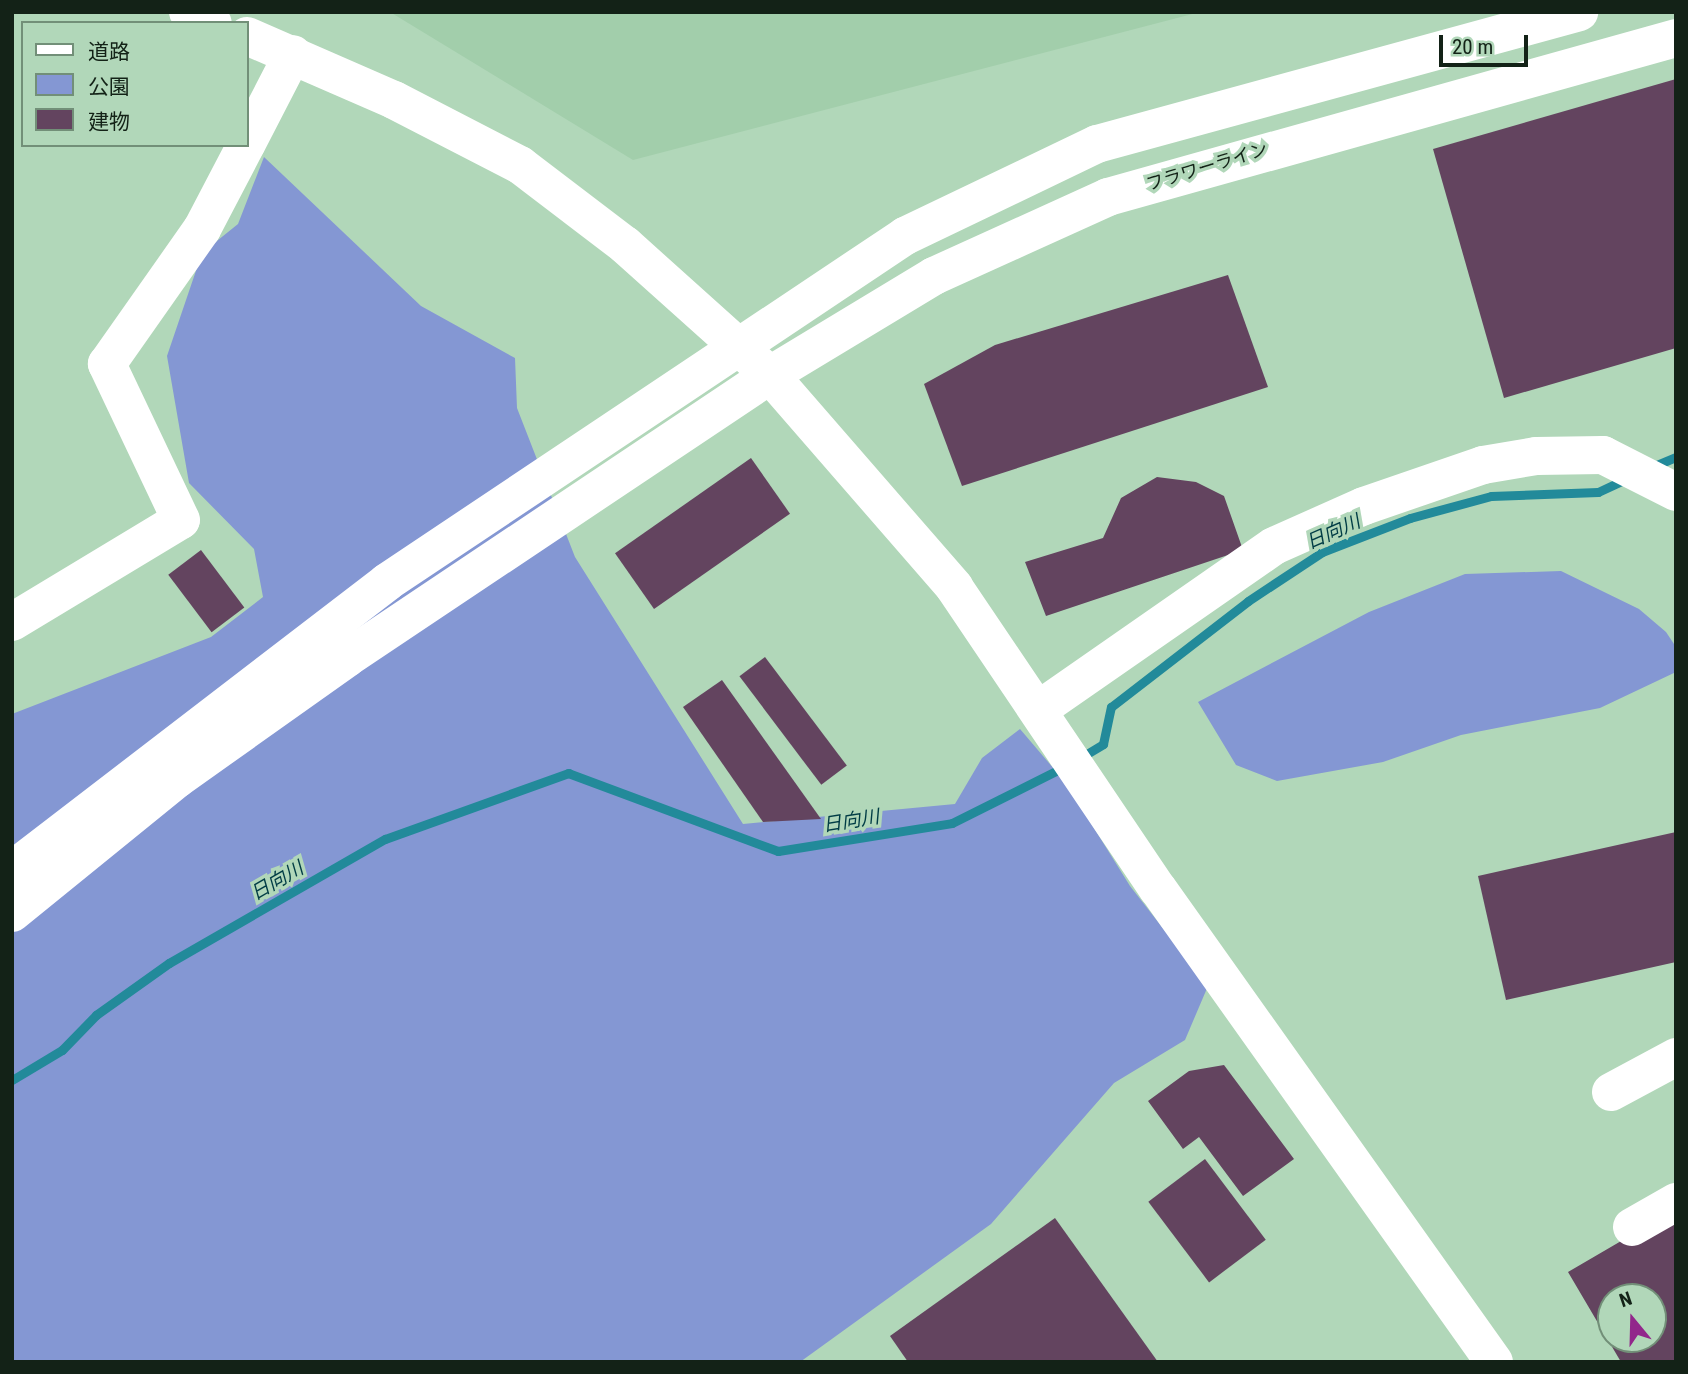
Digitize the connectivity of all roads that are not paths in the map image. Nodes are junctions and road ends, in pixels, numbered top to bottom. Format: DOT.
graph roads {
  1 [pos="188,12"];
  2 [pos="1579,12"];
  3 [pos="208,21"];
  4 [pos="248,36"];
  5 [pos="1676,38"];
  6 [pos="293,54"];
  7 [pos="248,140"];
  8 [pos="244,147"];
  9 [pos="736,344"];
  10 [pos="770,375"];
  11 [pos="1676,492"];
  12 [pos="12,622"];
  13 [pos="1038,710"];
  14 [pos="12,870"];
  15 [pos="12,913"];
  16 [pos="1676,1057"];
  17 [pos="1611,1092"];
  18 [pos="1676,1202"];
  19 [pos="1632,1227"];
  20 [pos="1494,1362"];
  1 -- 3 [label="street"];
  2 -- 9 [label="street"];
  4 -- 6 [label="street"];
  5 -- 10 [label="street, フラワーライン"];
  6 -- 7 [label="street"];
  6 -- 9 [label="street"];
  8 -- 12 [label="street"];
  9 -- 10 [label="street"];
  9 -- 14 [label="street"];
  10 -- 13 [label="street"];
  10 -- 15 [label="street, フラワーライン"];
  11 -- 13 [label="street"];
  13 -- 20 [label="street"];
  16 -- 17 [label="street"];
  18 -- 19 [label="street"];
}
